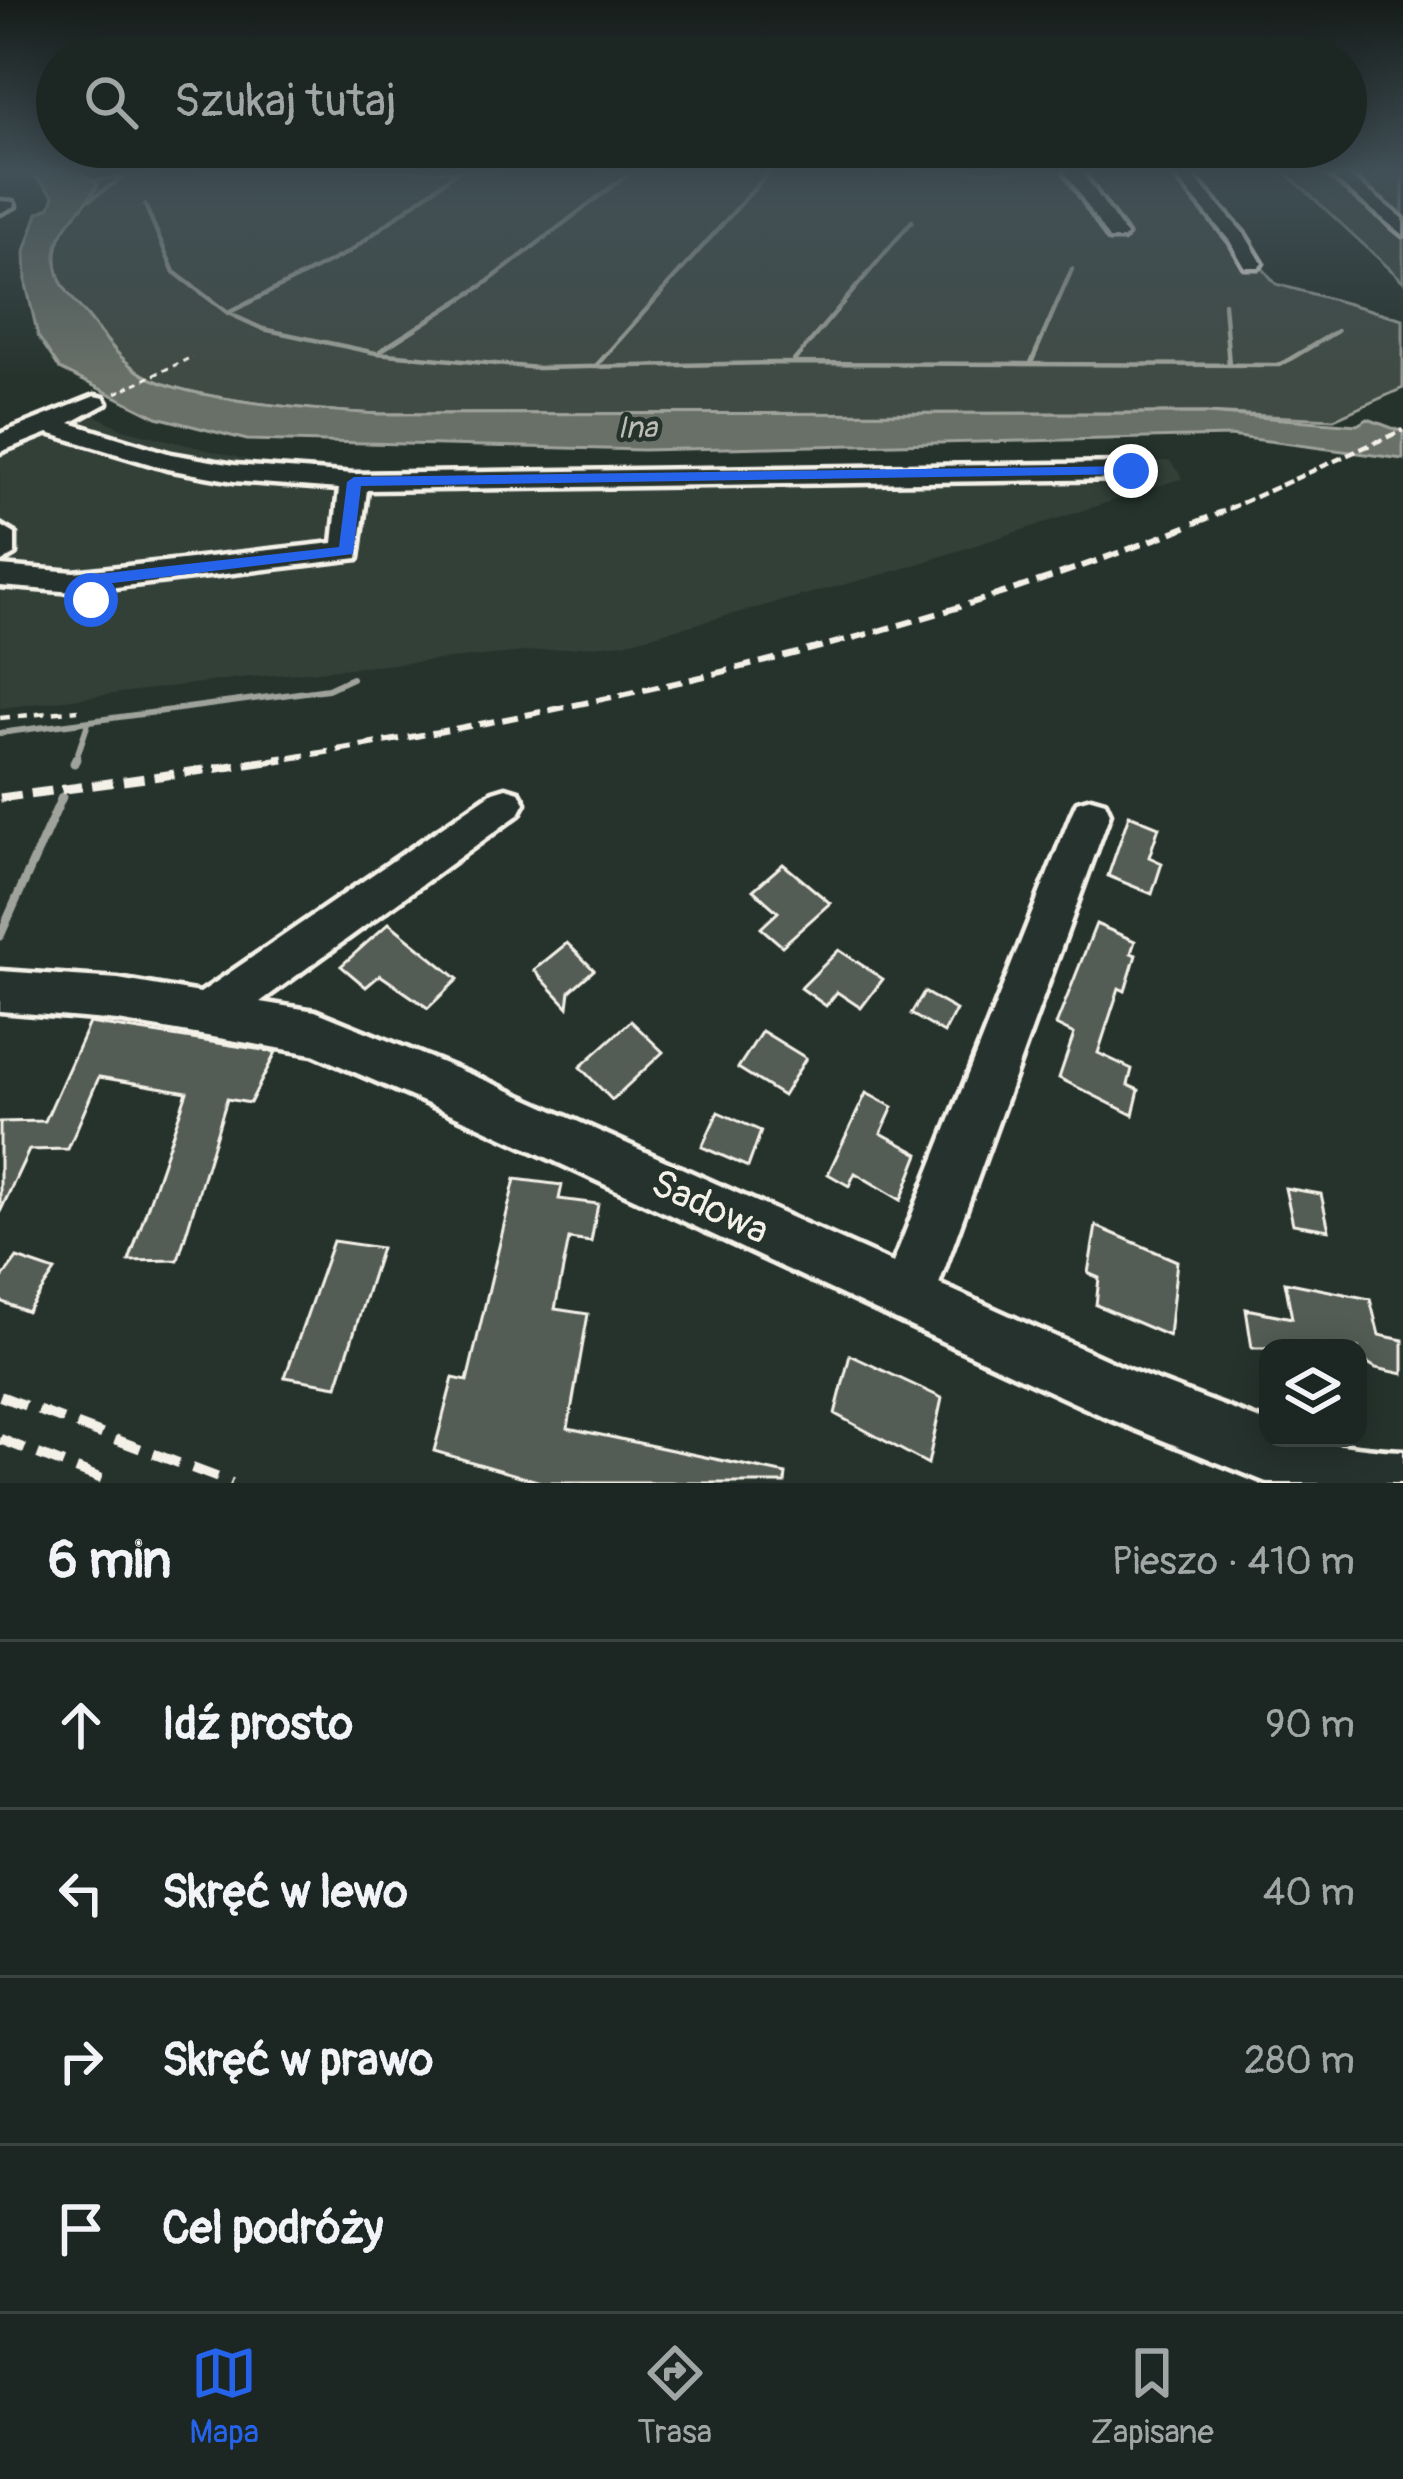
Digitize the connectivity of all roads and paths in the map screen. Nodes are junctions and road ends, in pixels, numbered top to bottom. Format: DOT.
graph roads {
  1 [pos="1239,240"];
  2 [pos="1252,263"];
  3 [pos="192,357"];
  4 [pos="94,403"];
  5 [pos="46,424"];
  6 [pos="0,444"];
  7 [pos="1131,471"];
  8 [pos="354,482"];
  9 [pos="0,534"];
  10 [pos="0,554"];
  11 [pos="0,576"];
  12 [pos="78,710"];
  13 [pos="0,718"];
  14 [pos="506,803"];
  15 [pos="1091,813"];
  16 [pos="0,991"];
  17 [pos="208,1014"];
  18 [pos="907,1297"];
  19 [pos="1403,1481"];
  1 -- 2 [label="street"];
  3 -- 4 [label="path"];
  4 -- 5 [label="street"];
  5 -- 6 [label="street"];
  5 -- 8 [label="street"];
  7 -- 8 [label="street"];
  8 -- 11 [label="street"];
  9 -- 10 [label="street"];
  12 -- 13 [label="path"];
  14 -- 17 [label="street"];
  15 -- 18 [label="street"];
  16 -- 17 [label="street, Sadowa"];
  17 -- 18 [label="street, Sadowa"];
  18 -- 19 [label="street, Sadowa"];
}
